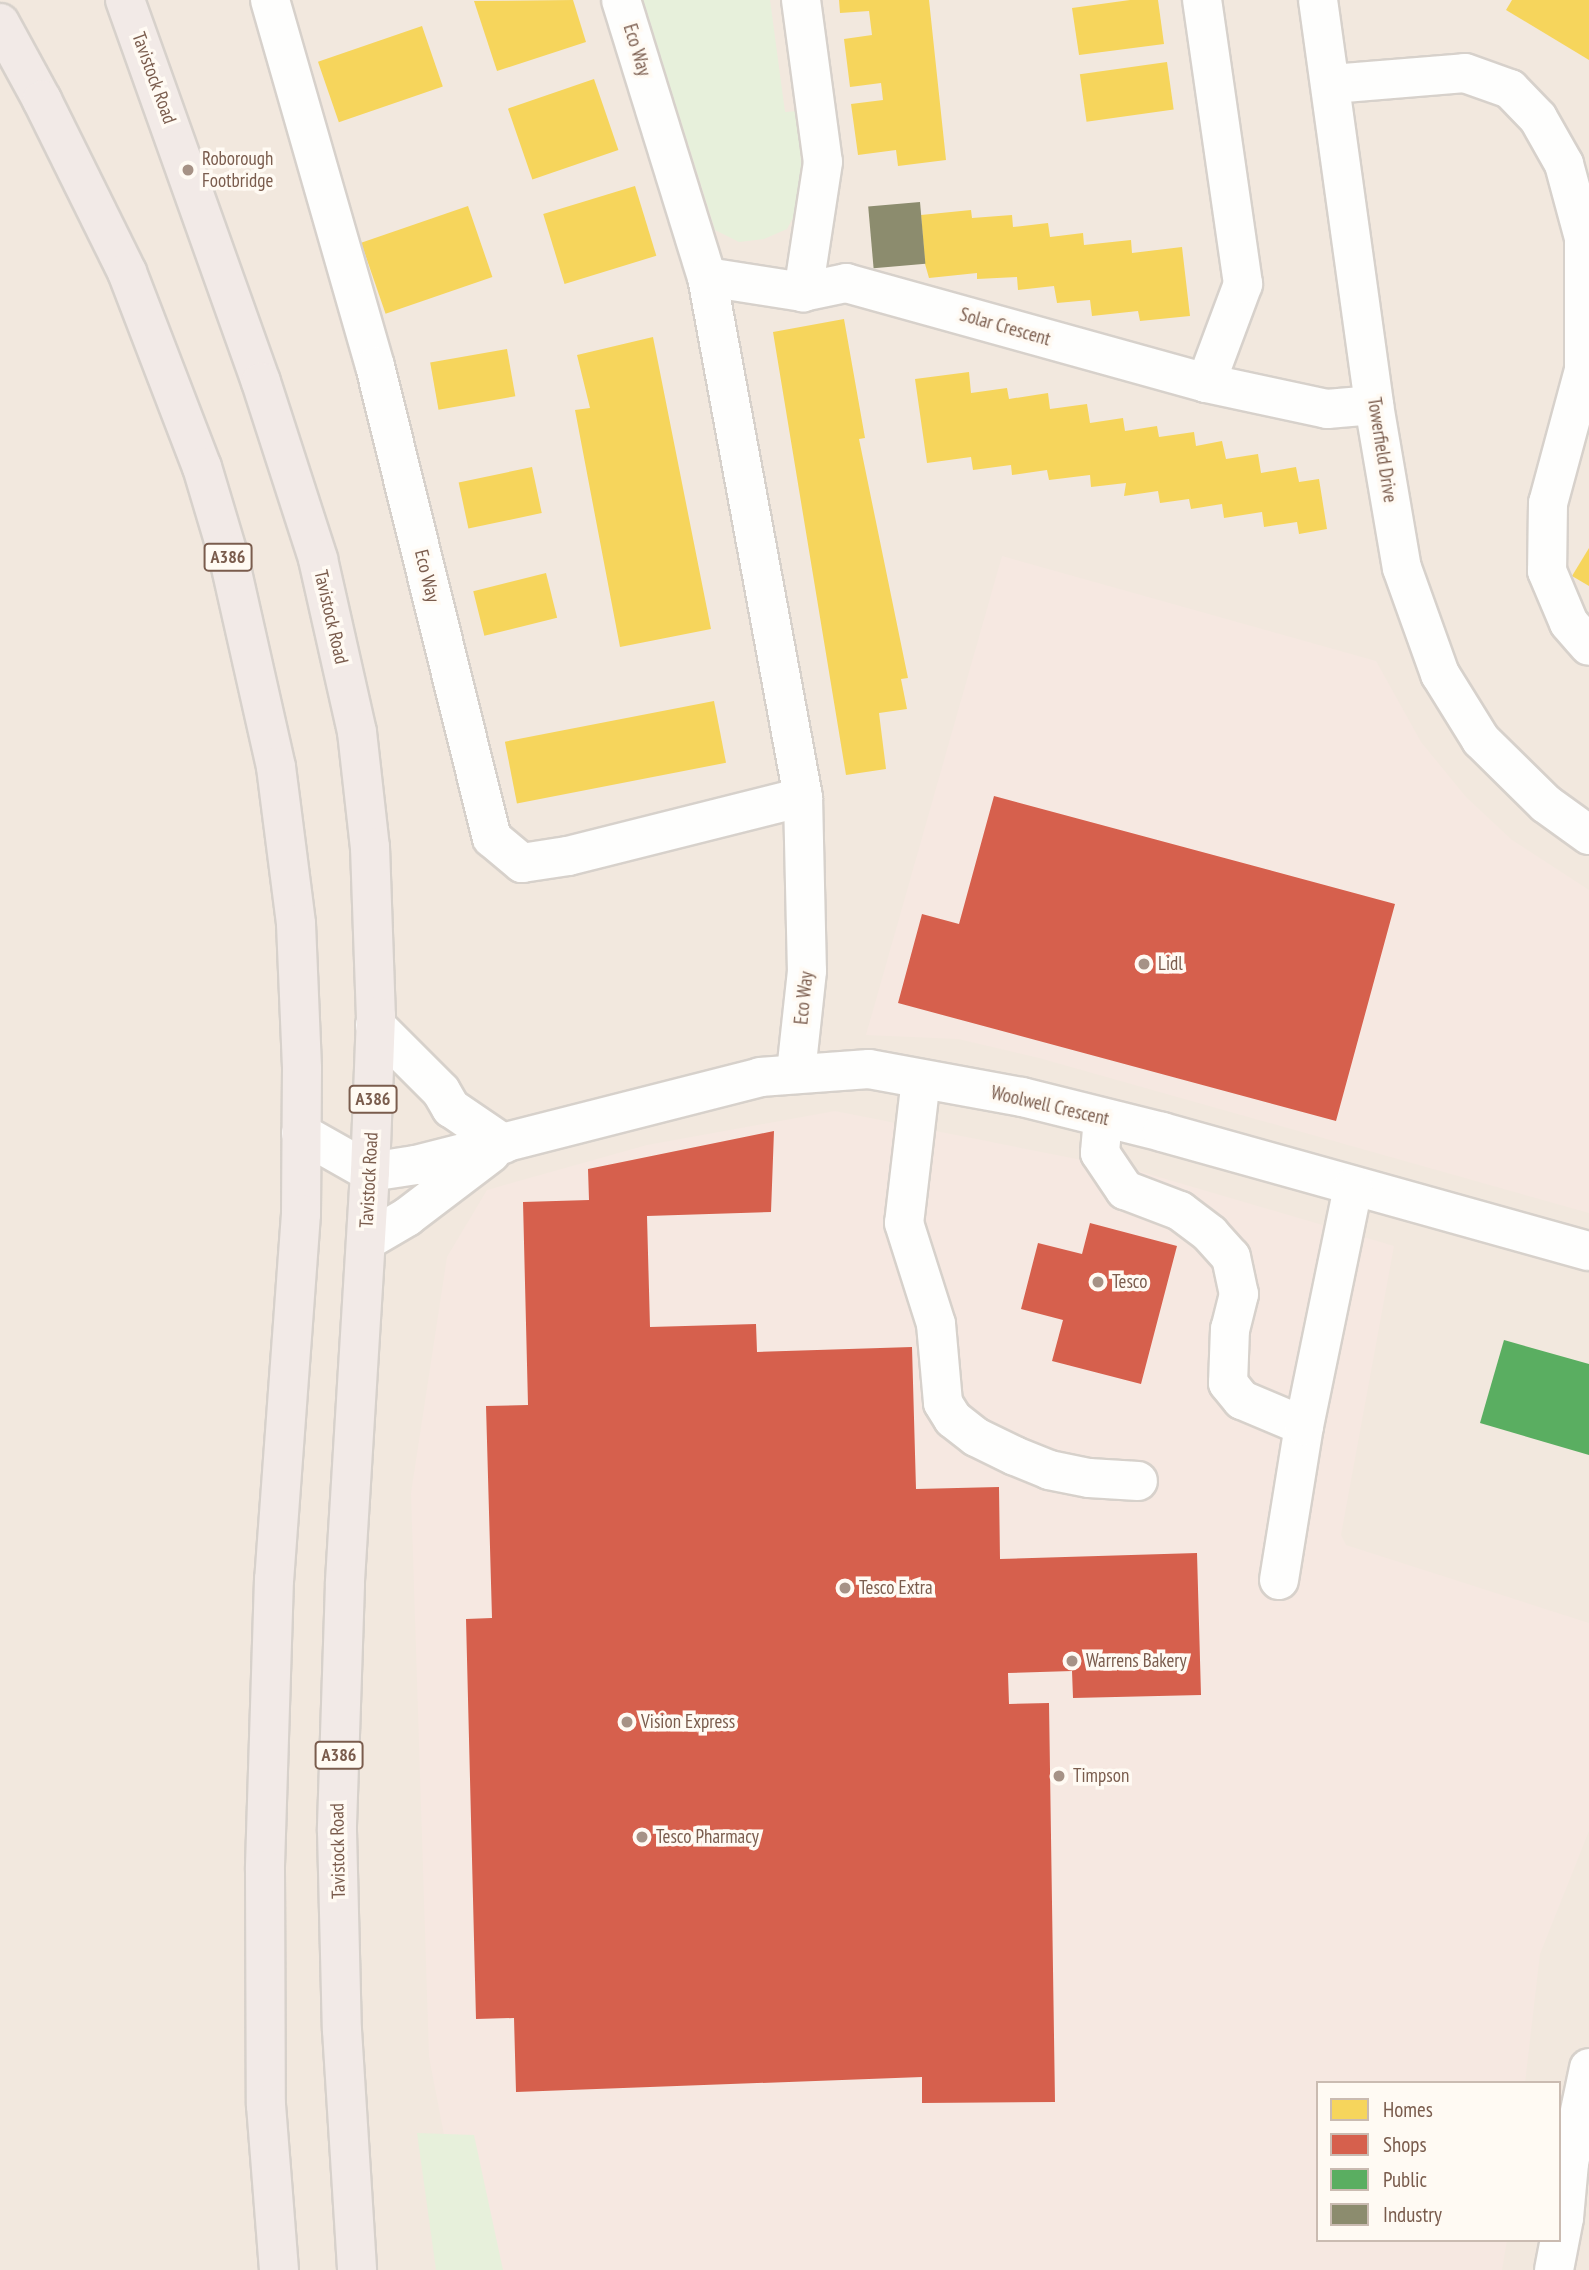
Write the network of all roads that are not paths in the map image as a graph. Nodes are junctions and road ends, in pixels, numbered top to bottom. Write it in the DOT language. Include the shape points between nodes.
graph roads {
  1 [pos="125,0"];
  2 [pos="271,0"];
  3 [pos="621,0"];
  4 [pos="802,0"];
  5 [pos="1202,0"];
  6 [pos="1318,0"];
  7 [pos="0,23"];
  8 [pos="1332,83"];
  9 [pos="707,277"];
  10 [pos="803,292"];
  11 [pos="1206,383"];
  12 [pos="1374,405"];
  13 [pos="1589,646"];
  14 [pos="803,797"];
  15 [pos="1589,835"];
  16 [pos="375,1025"];
  17 [pos="796,1072"];
  18 [pos="921,1079"];
  19 [pos="1103,1118"];
  20 [pos="301,1133"];
  21 [pos="504,1143"];
  22 [pos="370,1172"];
  23 [pos="1353,1187"];
  24 [pos="366,1241"];
  25 [pos="1589,1251"];
  26 [pos="1304,1426"];
  27 [pos="1138,1481"];
  28 [pos="1279,1580"];
  29 [pos="1589,2068"];
  30 [pos="1561,2234"];
  31 [pos="1559,2242"];
  32 [pos="279,2270"];
  33 [pos="357,2270"];
  34 [pos="1554,2270"];
  1 -- 16 [label="highway, Tavistock Road / A386" via="229,289 318,559 357,732 370,847"];
  2 -- 14 [label="street, Eco Way" via="375,366 492,838 522,863 568,856"];
  3 -- 9 [label="street, Eco Way"];
  4 -- 10 [label="street" via="823,162"];
  5 -- 11 [label="street" via="1243,284"];
  6 -- 8 [label="street, Towerfield Drive"];
  7 -- 20 [label="highway, A386" via="127,272 202,467 228,554 268,729 296,924"];
  8 -- 12 [label="street, Towerfield Drive"];
  8 -- 13 [label="street" via="1465,73 1510,89 1538,118 1564,164 1584,238 1584,370 1548,503 1547,571 1569,623"];
  9 -- 10 [label="street, Solar Crescent"];
  9 -- 14 [label="street, Eco Way"];
  10 -- 11 [label="street, Solar Crescent" via="846,282"];
  11 -- 12 [label="street, Solar Crescent" via="1327,409"];
  12 -- 15 [label="street, Towerfield Drive" via="1402,568 1440,674 1481,740 1546,804"];
  14 -- 17 [label="street, Eco Way" via="807,971"];
  16 -- 21 [label="street" via="441,1091 451,1108"];
  16 -- 22 [label="highway, Tavistock Road / A386"];
  17 -- 18 [label="street, Woolwell Crescent" via="869,1069"];
  17 -- 21 [label="street, Woolwell Crescent" via="760,1077"];
  18 -- 19 [label="street, Woolwell Crescent" via="1022,1097"];
  18 -- 27 [label="street" via="904,1223 936,1324 943,1403 953,1419 976,1437 1049,1470"];
  19 -- 23 [label="street, Woolwell Crescent"];
  19 -- 26 [label="street" via="1100,1153 1125,1190 1180,1211 1231,1257 1239,1294 1230,1329 1228,1383 1242,1401"];
  20 -- 22 [label="street"];
  20 -- 32 [label="highway, A386" via="301,1214 274,1579 265,1870 266,2105"];
  21 -- 22 [label="street"];
  21 -- 24 [label="street, Woolwell Crescent" via="407,1217"];
  22 -- 24 [label="highway, Tavistock Road / A386"];
  23 -- 25 [label="street, Woolwell Crescent"];
  23 -- 26 [label="street"];
  24 -- 33 [label="highway, Tavistock Road / A386" via="345,1584 337,1831 342,2031"];
  26 -- 28 [label="street"];
  29 -- 30 [label="street" via="1569,2163"];
  31 -- 34 [label="street"];
}
